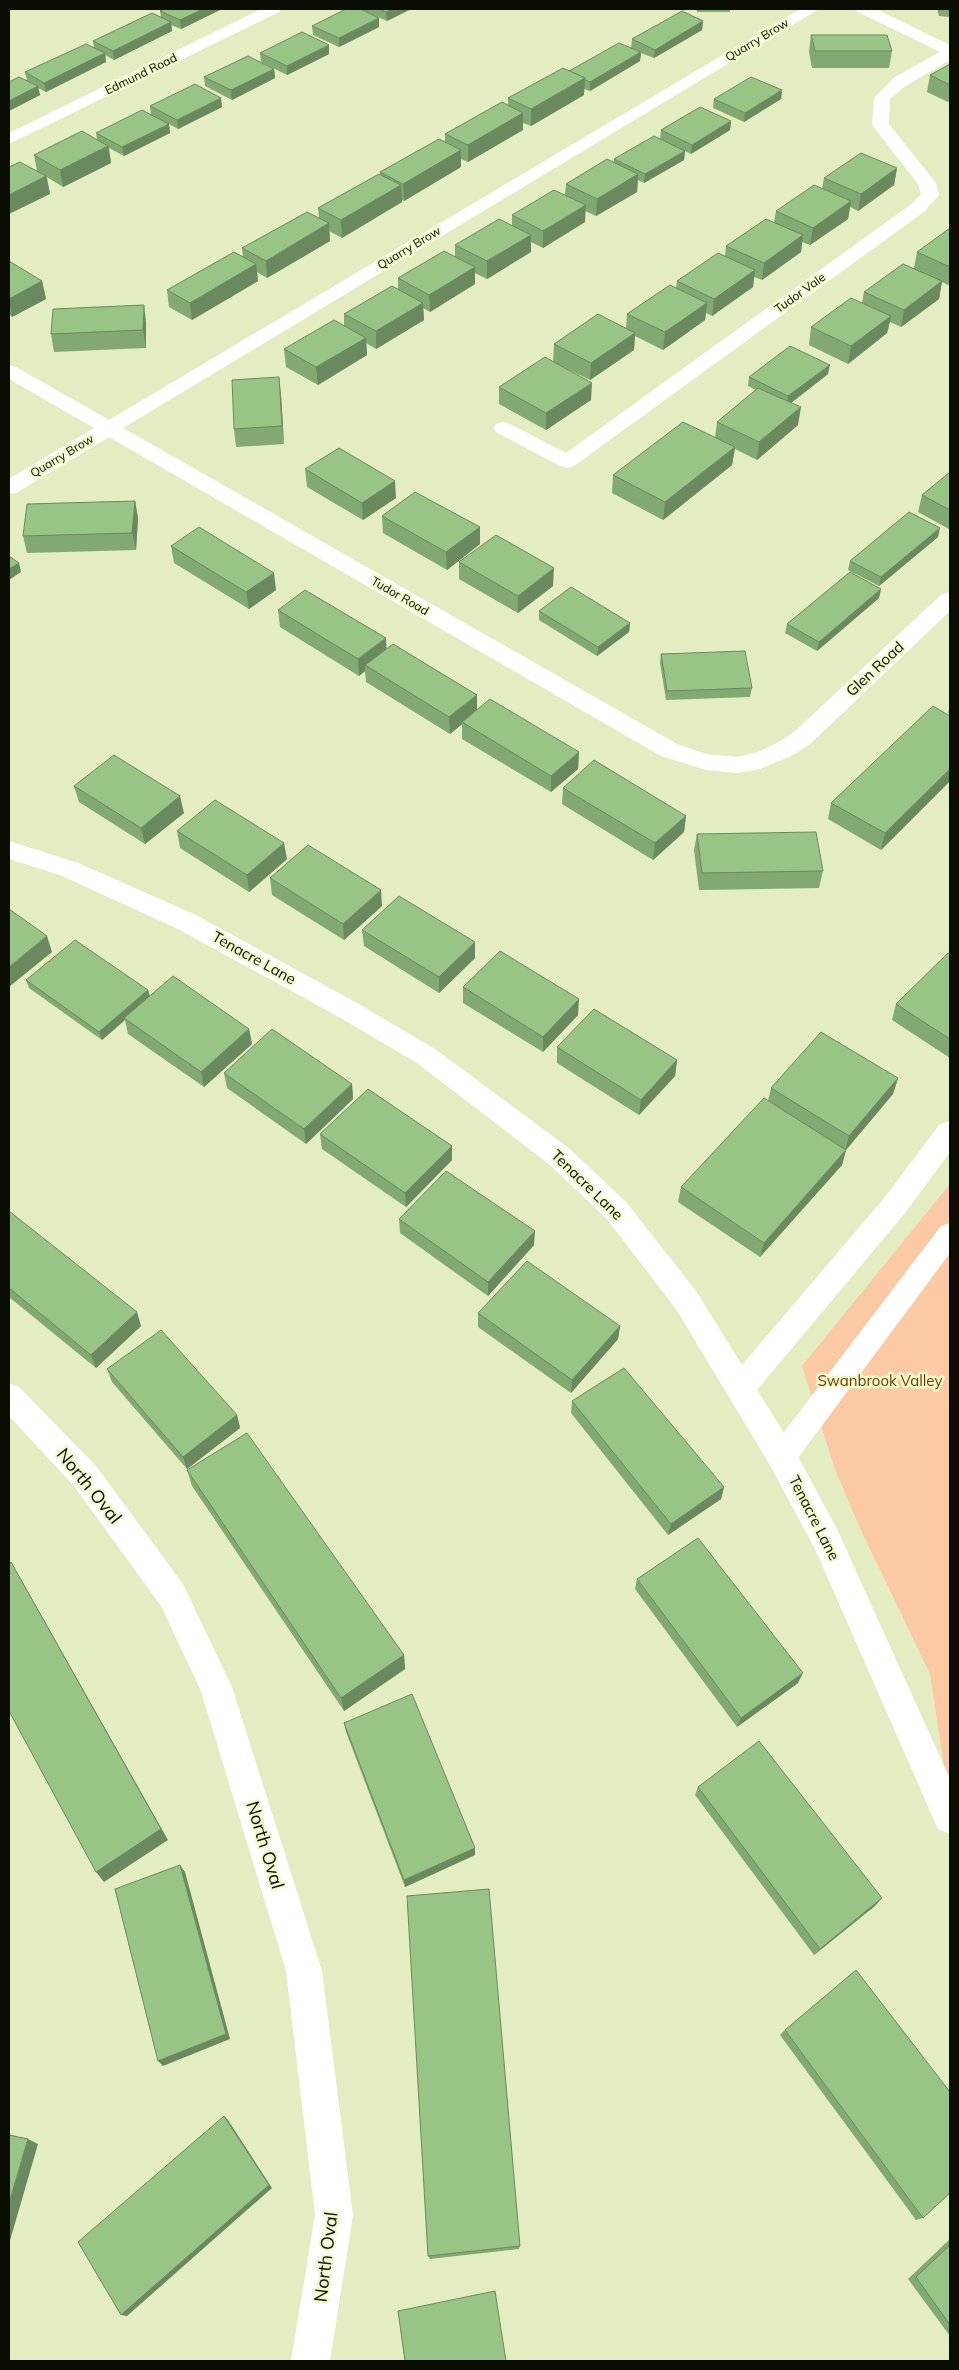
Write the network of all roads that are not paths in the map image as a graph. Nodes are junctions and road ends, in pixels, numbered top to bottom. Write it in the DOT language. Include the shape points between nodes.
graph roads {
  1 [pos="273,9"];
  2 [pos="810,9"];
  3 [pos="864,9"];
  4 [pos="950,52"];
  5 [pos="9,139"];
  6 [pos="9,371"];
  7 [pos="503,428"];
  8 [pos="106,429"];
  9 [pos="9,488"];
  10 [pos="950,599"];
  11 [pos="801,739"];
  12 [pos="9,850"];
  13 [pos="950,1132"];
  14 [pos="950,1234"];
  15 [pos="740,1389"];
  16 [pos="9,1396"];
  17 [pos="782,1457"];
  18 [pos="950,1817"];
  19 [pos="311,2361"];
  1 -- 5 [label="street, Edmund Road"];
  2 -- 8 [label="street, Quarry Brow"];
  3 -- 4 [label="street"];
  4 -- 7 [label="street, Tudor Vale" via="901,81 882,98 880,126 927,183 930,195 919,207 567,462"];
  6 -- 8 [label="street, Tudor Road"];
  8 -- 9 [label="street, Quarry Brow"];
  8 -- 11 [label="street, Tudor Road" via="669,750 705,764 743,766 776,755"];
  10 -- 11 [label="street, Glen Road"];
  12 -- 15 [label="street, Tenacre Lane" via="69,869 187,922 348,1010 433,1061 560,1157 616,1210 686,1300"];
  13 -- 15 [label="street" via="895,1205"];
  14 -- 17 [label="lane"];
  15 -- 17 [label="street, Tenacre Lane"];
  16 -- 19 [label="street, North Oval" via="85,1476 172,1595 219,1696 304,1971 334,2215"];
  17 -- 18 [label="street, Tenacre Lane" via="826,1539"];
}
